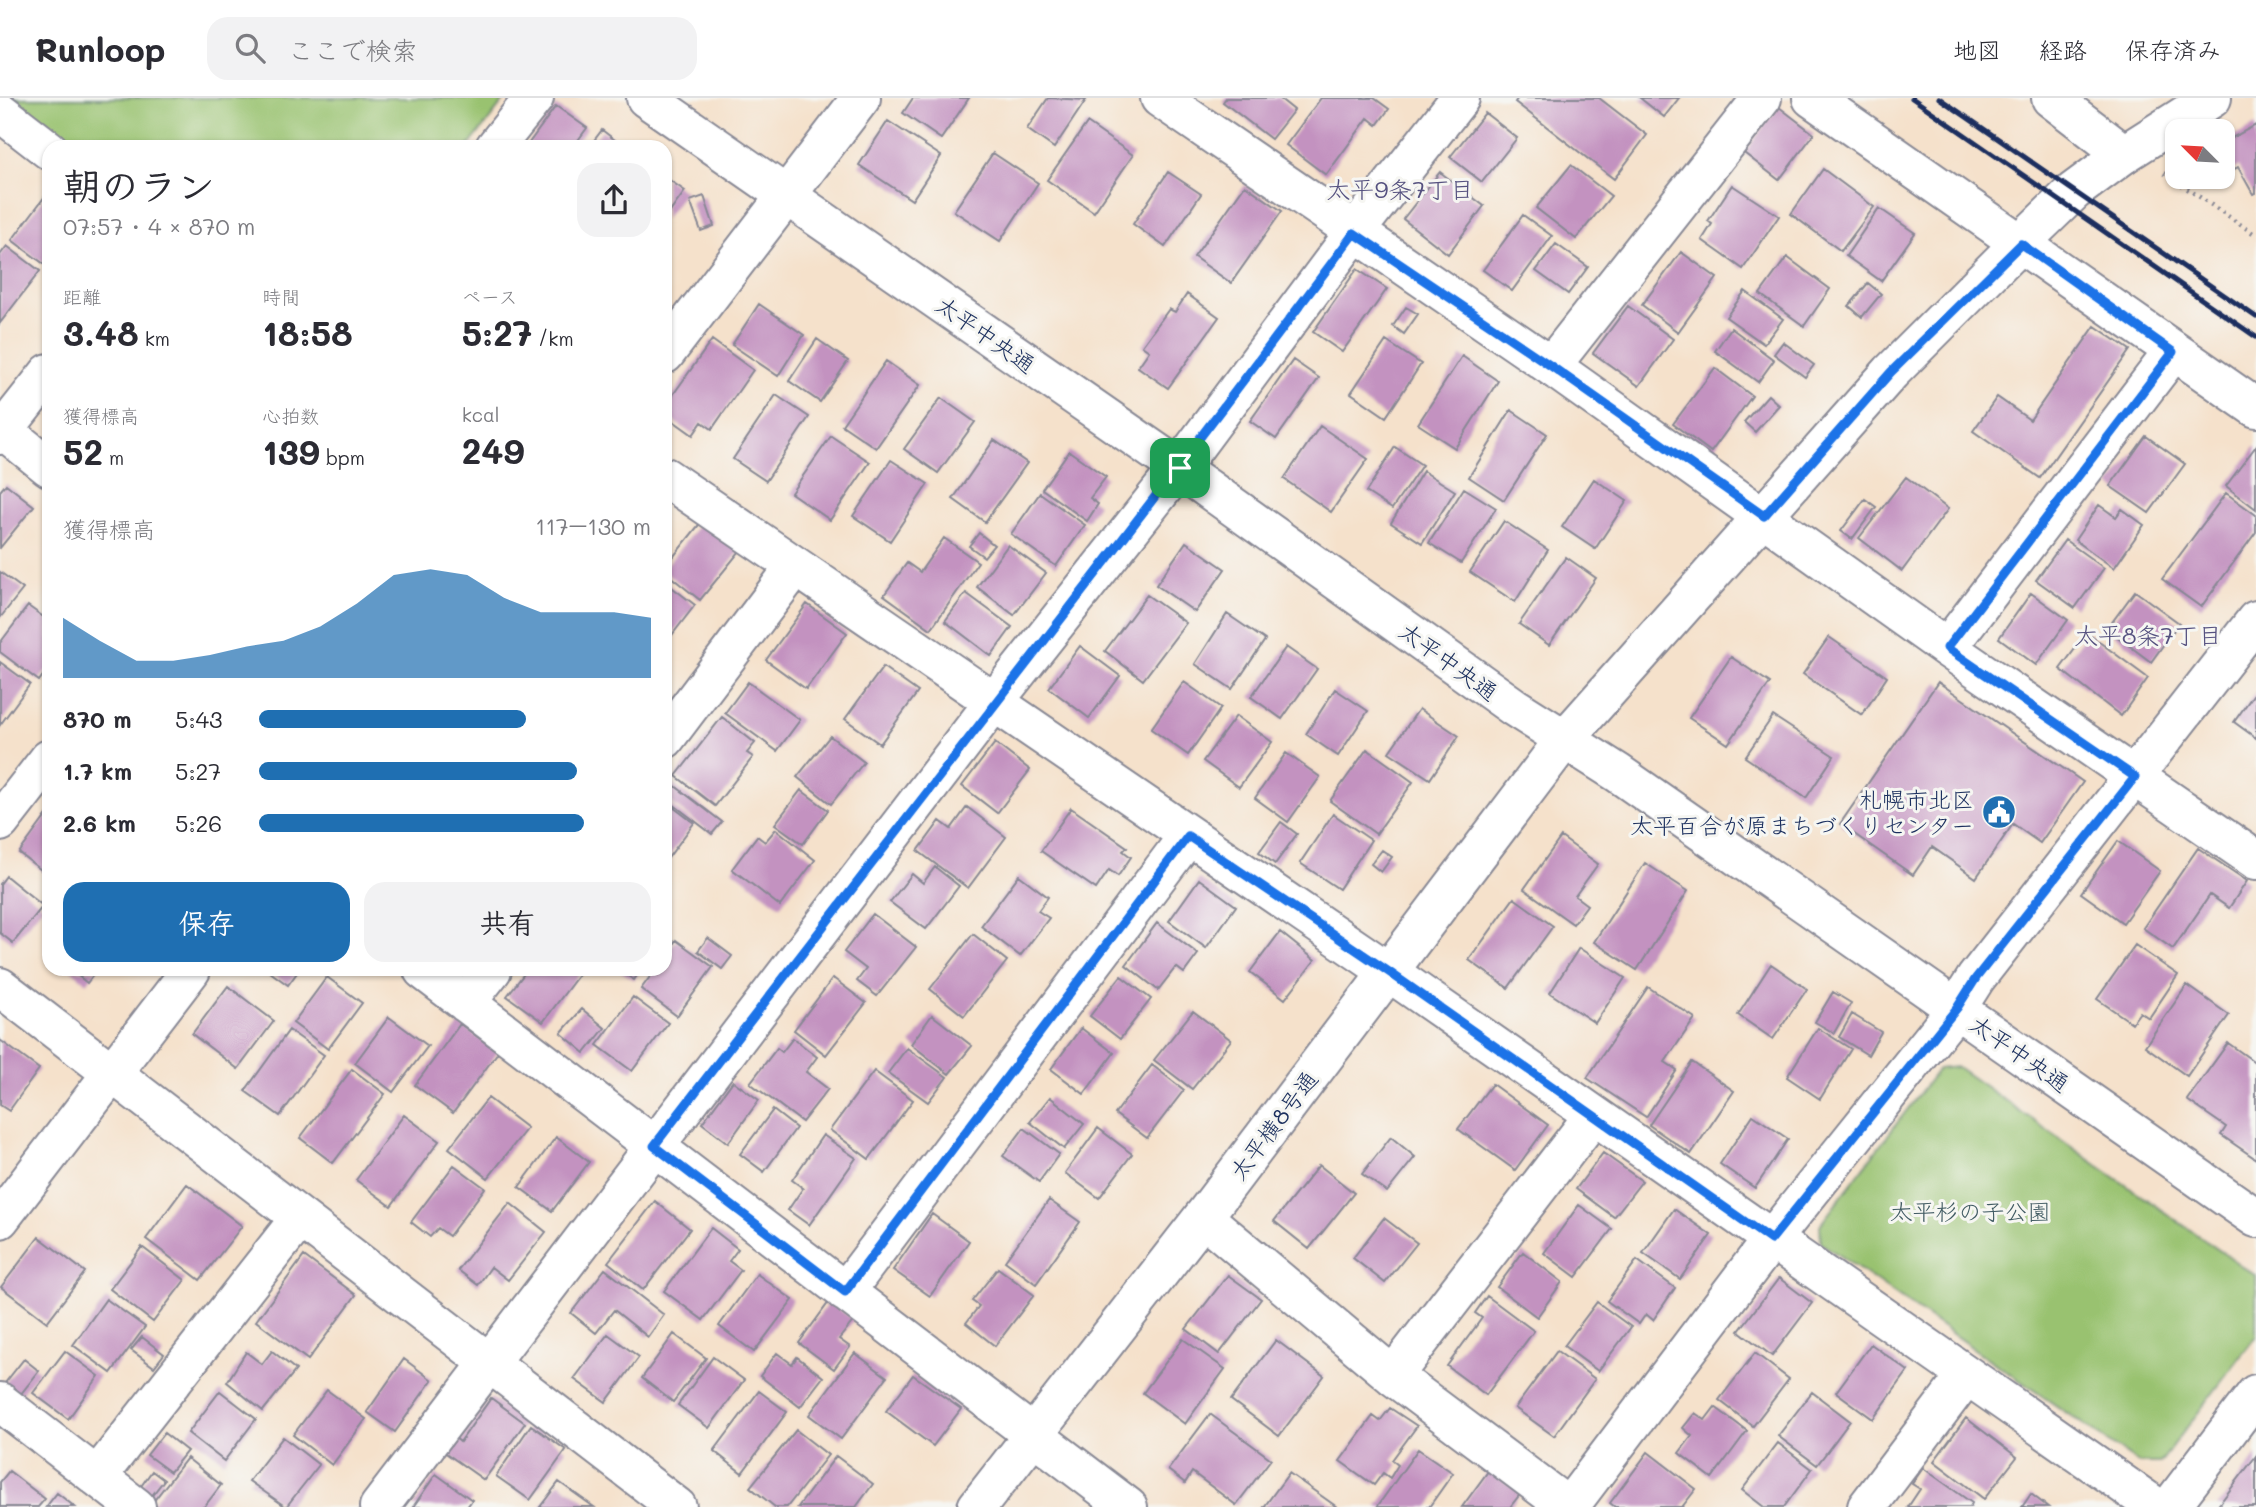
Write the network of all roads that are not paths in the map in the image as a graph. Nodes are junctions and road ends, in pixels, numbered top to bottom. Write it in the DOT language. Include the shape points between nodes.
graph roads {
  1 [pos="534,98"];
  2 [pos="646,98"];
  3 [pos="861,98"];
  4 [pos="1160,98"];
  5 [pos="1460,98"];
  6 [pos="1762,98"];
  7 [pos="1812,98"];
  8 [pos="2051,98"];
  9 [pos="2212,98"];
  10 [pos="0,112"];
  11 [pos="501,140"];
  12 [pos="42,145"];
  13 [pos="2139,160"];
  14 [pos="786,196"];
  15 [pos="1354,233"];
  16 [pos="2021,244"];
  17 [pos="672,345"];
  18 [pos="2173,352"];
  19 [pos="1551,366"];
  20 [pos="42,382"];
  21 [pos="2256,408"];
  22 [pos="2,433"];
  23 [pos="42,462"];
  24 [pos="1180,468"];
  25 [pos="672,482"];
  26 [pos="1764,516"];
  27 [pos="795,567"];
  28 [pos="2256,620"];
  29 [pos="1947,648"];
  30 [pos="994,702"];
  31 [pos="672,730"];
  32 [pos="1564,740"];
  33 [pos="42,768"];
  34 [pos="2135,777"];
  35 [pos="0,822"];
  36 [pos="1188,836"];
  37 [pos="2256,860"];
  38 [pos="1389,972"];
  39 [pos="186,976"];
  40 [pos="431,976"];
  41 [pos="487,976"];
  42 [pos="0,988"];
  43 [pos="466,1003"];
  44 [pos="1957,1008"];
  45 [pos="112,1073"];
  46 [pos="1594,1115"];
  47 [pos="654,1146"];
  48 [pos="1203,1217"];
  49 [pos="300,1218"];
  50 [pos="2256,1218"];
  51 [pos="0,1219"];
  52 [pos="1771,1240"];
  53 [pos="845,1292"];
  54 [pos="488,1362"];
  55 [pos="1393,1376"];
  56 [pos="1966,1376"];
  57 [pos="2256,1394"];
  58 [pos="0,1402"];
  59 [pos="1032,1435"];
  60 [pos="97,1477"];
  61 [pos="136,1507"];
  62 [pos="379,1507"];
  63 [pos="677,1507"];
  64 [pos="977,1507"];
  65 [pos="1128,1507"];
  66 [pos="1568,1507"];
  67 [pos="1867,1507"];
  68 [pos="2156,1507"];
  69 [pos="2170,1507"];
  1 -- 11 [label="street"];
  2 -- 14 [label="street, 太平中央通"];
  3 -- 14 [label="street"];
  4 -- 15 [label="street"];
  5 -- 15 [label="street"];
  6 -- 19 [label="street"];
  7 -- 16 [label="street"];
  8 -- 13 [label="street"];
  9 -- 13 [label="street, 太平横8号通"];
  10 -- 12 [label="street"];
  13 -- 16 [label="street, 太平横8号通" via="2074,191"];
  14 -- 17 [label="street"];
  14 -- 24 [label="street, 太平中央通"];
  15 -- 19 [label="street"];
  15 -- 24 [label="street"];
  16 -- 18 [label="street"];
  16 -- 26 [label="street, 太平横8号通" via="1891,372"];
  18 -- 21 [label="street"];
  18 -- 29 [label="street"];
  19 -- 26 [label="street"];
  20 -- 22 [label="street"];
  22 -- 23 [label="street"];
  24 -- 30 [label="street"];
  24 -- 32 [label="street, 太平中央通"];
  25 -- 27 [label="street"];
  26 -- 29 [label="street"];
  26 -- 32 [label="street, 太平横8号通"];
  27 -- 30 [label="street"];
  27 -- 31 [label="street"];
  28 -- 34 [label="street"];
  29 -- 34 [label="street"];
  30 -- 36 [label="street"];
  30 -- 47 [label="street"];
  32 -- 38 [label="street, 太平横8号通"];
  32 -- 44 [label="street, 太平中央通" via="1618,772"];
  33 -- 35 [label="street"];
  34 -- 37 [label="street"];
  34 -- 44 [label="street"];
  36 -- 38 [label="street"];
  36 -- 53 [label="street"];
  38 -- 46 [label="street"];
  38 -- 48 [label="street, 太平横8号通"];
  39 -- 45 [label="street"];
  40 -- 43 [label="street"];
  41 -- 43 [label="street"];
  42 -- 45 [label="street"];
  43 -- 47 [label="street"];
  44 -- 50 [label="street, 太平中央通"];
  44 -- 52 [label="street"];
  45 -- 49 [label="street"];
  45 -- 51 [label="street"];
  46 -- 52 [label="street"];
  46 -- 55 [label="street"];
  47 -- 53 [label="street"];
  47 -- 54 [label="street"];
  48 -- 55 [label="street"];
  48 -- 59 [label="street, 太平横8号通"];
  49 -- 54 [label="street"];
  49 -- 60 [label="street"];
  52 -- 56 [label="street"];
  52 -- 66 [label="street"];
  53 -- 59 [label="street"];
  54 -- 62 [label="street"];
  54 -- 63 [label="street"];
  55 -- 66 [label="street"];
  56 -- 67 [label="street"];
  56 -- 68 [label="street"];
  57 -- 69 [label="street"];
  58 -- 60 [label="street"];
  59 -- 64 [label="street, 太平横8号通"];
  59 -- 65 [label="street"];
  60 -- 61 [label="street"];
}
